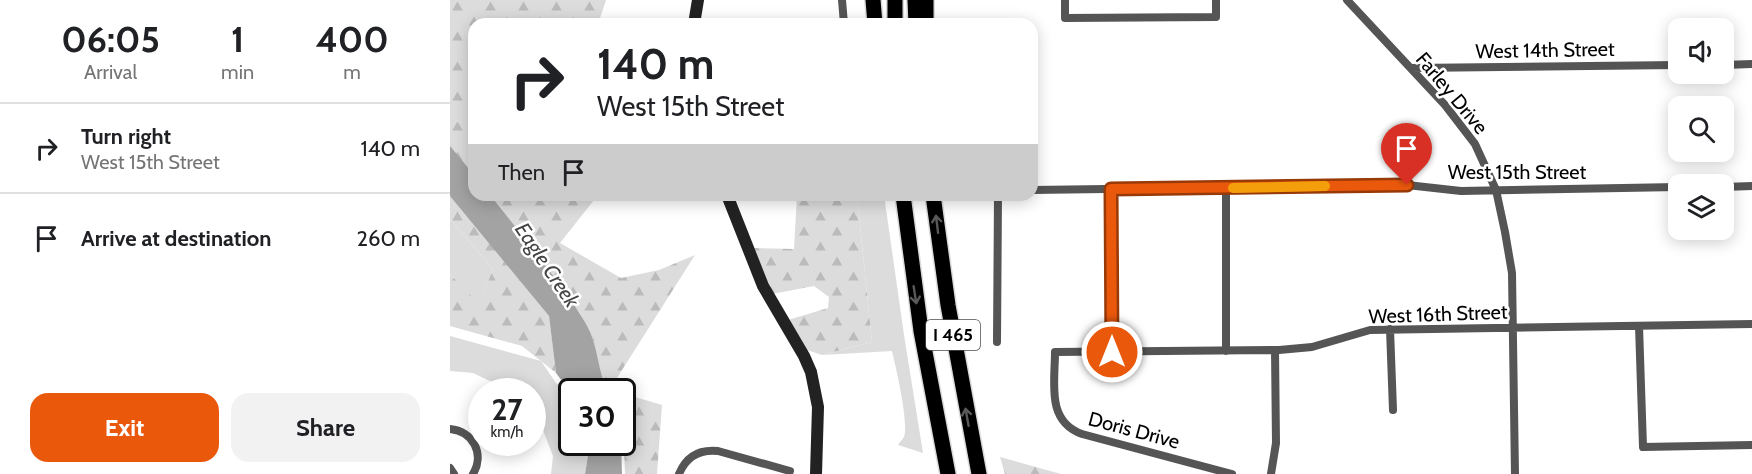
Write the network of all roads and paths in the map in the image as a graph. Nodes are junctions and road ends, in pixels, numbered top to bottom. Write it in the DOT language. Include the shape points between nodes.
graph roads {
  1 [pos="698,0"];
  2 [pos="842,0"];
  3 [pos="873,0"];
  4 [pos="895,0"];
  5 [pos="915,0"];
  6 [pos="926,0"];
  7 [pos="1065,0"];
  8 [pos="1216,0"];
  9 [pos="1347,0"];
  10 [pos="695,18"];
  11 [pos="844,18"];
  12 [pos="874,18"];
  13 [pos="895,18"];
  14 [pos="916,18"];
  15 [pos="926,18"];
  16 [pos="1734,64"];
  17 [pos="1752,64"];
  18 [pos="1668,65"];
  19 [pos="1411,68"];
  20 [pos="1752,186"];
  21 [pos="1734,187"];
  22 [pos="1226,188"];
  23 [pos="1668,188"];
  24 [pos="1111,189"];
  25 [pos="1038,190"];
  26 [pos="1496,190"];
  27 [pos="729,201"];
  28 [pos="904,201"];
  29 [pos="934,201"];
  30 [pos="998,201"];
  31 [pos="1752,324"];
  32 [pos="1639,326"];
  33 [pos="1513,327"];
  34 [pos="1390,329"];
  35 [pos="998,342"];
  36 [pos="1275,350"];
  37 [pos="1226,351"];
  38 [pos="1055,352"];
  39 [pos="1112,352"];
  40 [pos="1393,410"];
  41 [pos="450,429"];
  42 [pos="1752,445"];
  43 [pos="450,468"];
  44 [pos="790,471"];
  45 [pos="454,474"];
  46 [pos="473,474"];
  47 [pos="679,474"];
  48 [pos="816,474"];
  49 [pos="948,474"];
  50 [pos="979,474"];
  51 [pos="1232,474"];
  52 [pos="1271,474"];
  53 [pos="1515,474"];
  1 -- 10 [label="street"];
  2 -- 11 [label="street"];
  3 -- 12 [label="highway"];
  4 -- 13 [label="highway"];
  5 -- 14 [label="highway"];
  6 -- 15 [label="highway"];
  7 -- 8 [label="street" via="1065,18 1216,17"];
  9 -- 19 [label="street, Farley Drive"];
  16 -- 17 [label="street"];
  18 -- 19 [label="street, West 14th Street"];
  19 -- 26 [label="street, Farley Drive" via="1471,139"];
  20 -- 21 [label="street"];
  22 -- 24 [label="street, West 15th Street"];
  22 -- 26 [label="street, West 15th Street" via="1407,185"];
  22 -- 37 [label="street"];
  23 -- 26 [label="street, West 15th Street"];
  24 -- 25 [label="street, West 15th Street"];
  24 -- 39 [label="street"];
  26 -- 33 [label="street, Farley Drive" via="1510,263"];
  27 -- 48 [label="street" via="763,286 811,372 818,407"];
  28 -- 49 [label="highway, I 465, one-way" via="921,331"];
  50 -- 29 [label="highway, I 465, one-way"];
  30 -- 35 [label="street"];
  31 -- 32 [label="street, West 16th Street"];
  32 -- 33 [label="street, West 16th Street"];
  32 -- 42 [label="street" via="1643,447"];
  33 -- 34 [label="street, West 16th Street"];
  33 -- 53 [label="street, Farley Drive"];
  34 -- 36 [label="street, West 16th Street" via="1370,330 1312,347"];
  34 -- 40 [label="street"];
  36 -- 37 [label="street, West 16th Street"];
  36 -- 52 [label="street" via="1276,443"];
  37 -- 39 [label="street, West 16th Street"];
  38 -- 39 [label="street, West 16th Street"];
  38 -- 51 [label="street, Doris Drive" via="1056,407 1069,428"];
  41 -- 46 [label="street" via="467,435 476,446 478,460"];
  43 -- 45 [label="street"];
  44 -- 47 [label="street" via="706,450 690,458"];
}
